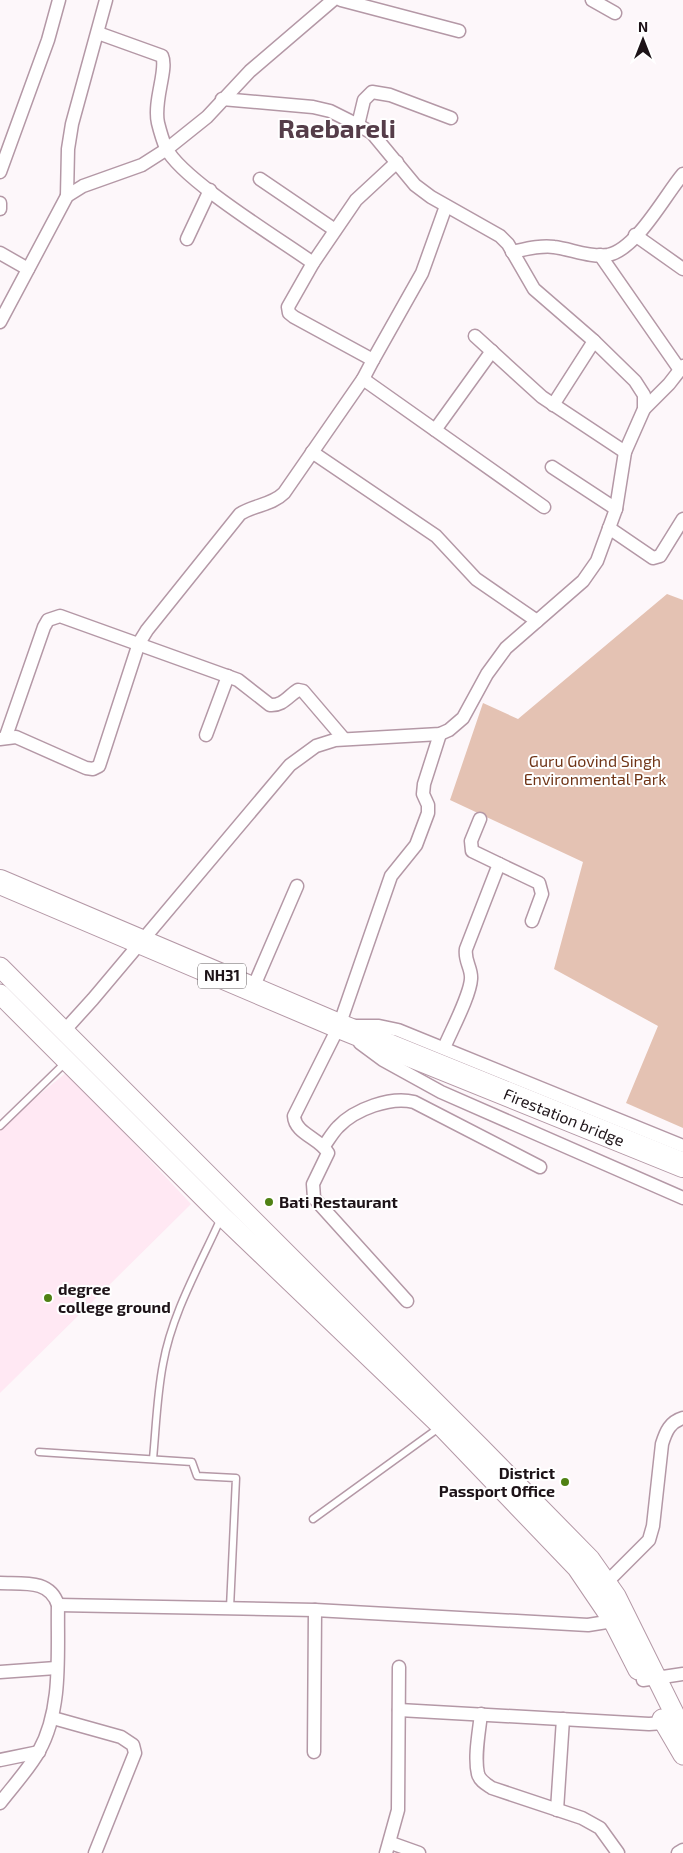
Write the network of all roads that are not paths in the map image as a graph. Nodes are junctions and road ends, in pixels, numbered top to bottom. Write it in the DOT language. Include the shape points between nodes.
graph roads {
  1 [pos="59,0"];
  2 [pos="106,0"];
  3 [pos="333,0"];
  4 [pos="341,0"];
  5 [pos="592,0"];
  6 [pos="615,13"];
  7 [pos="459,32"];
  8 [pos="98,33"];
  9 [pos="222,99"];
  10 [pos="451,118"];
  11 [pos="358,124"];
  12 [pos="167,149"];
  13 [pos="397,162"];
  14 [pos="0,172"];
  15 [pos="683,174"];
  16 [pos="260,179"];
  17 [pos="210,190"];
  18 [pos="67,196"];
  19 [pos="0,203"];
  20 [pos="446,206"];
  21 [pos="0,209"];
  22 [pos="335,230"];
  23 [pos="635,235"];
  24 [pos="188,240"];
  25 [pos="512,252"];
  26 [pos="0,253"];
  27 [pos="600,255"];
  28 [pos="313,263"];
  29 [pos="28,269"];
  30 [pos="683,269"];
  31 [pos="5,300"];
  32 [pos="0,322"];
  33 [pos="475,336"];
  34 [pos="594,340"];
  35 [pos="492,351"];
  36 [pos="373,360"];
  37 [pos="681,368"];
  38 [pos="363,379"];
  39 [pos="553,405"];
  40 [pos="644,410"];
  41 [pos="435,430"];
  42 [pos="312,452"];
  43 [pos="626,452"];
  44 [pos="552,467"];
  45 [pos="544,507"];
  46 [pos="616,509"];
  47 [pos="683,519"];
  48 [pos="610,528"];
  49 [pos="537,621"];
  50 [pos="139,643"];
  51 [pos="228,676"];
  52 [pos="440,734"];
  53 [pos="206,735"];
  54 [pos="3,737"];
  55 [pos="344,739"];
  56 [pos="480,819"];
  57 [pos="499,864"];
  58 [pos="0,882"];
  59 [pos="298,886"];
  60 [pos="532,921"];
  61 [pos="140,942"];
  62 [pos="0,967"];
  63 [pos="253,988"];
  64 [pos="0,994"];
  65 [pos="338,1026"];
  66 [pos="64,1031"];
  67 [pos="74,1055"];
  68 [pos="444,1058"];
  69 [pos="0,1126"];
  70 [pos="324,1146"];
  71 [pos="683,1146"];
  72 [pos="683,1165"];
  73 [pos="540,1167"];
  74 [pos="683,1198"];
  75 [pos="230,1199"];
  76 [pos="222,1216"];
  77 [pos="407,1301"];
  78 [pos="683,1418"];
  79 [pos="446,1422"];
  80 [pos="39,1452"];
  81 [pos="152,1459"];
  82 [pos="313,1519"];
  83 [pos="607,1582"];
  84 [pos="0,1583"];
  85 [pos="58,1605"];
  86 [pos="230,1608"];
  87 [pos="315,1610"];
  88 [pos="613,1621"];
  89 [pos="399,1667"];
  90 [pos="56,1668"];
  91 [pos="0,1672"];
  92 [pos="683,1674"];
  93 [pos="650,1679"];
  94 [pos="399,1710"];
  95 [pos="480,1714"];
  96 [pos="53,1718"];
  97 [pos="564,1719"];
  98 [pos="664,1722"];
  99 [pos="683,1731"];
  100 [pos="39,1752"];
  101 [pos="314,1752"];
  102 [pos="683,1755"];
  103 [pos="0,1760"];
  104 [pos="0,1802"];
  105 [pos="557,1810"];
  106 [pos="388,1848"];
  107 [pos="683,1850"];
  108 [pos="95,1853"];
  109 [pos="419,1853"];
  110 [pos="618,1853"];
  111 [pos="678,1853"];
  1 -- 14 [label="street" via="48,40"];
  2 -- 8 [label="street"];
  3 -- 9 [label="street"];
  4 -- 7 [label="street"];
  5 -- 6 [label="street"];
  8 -- 12 [label="street" via="162,56 164,64 156,114"];
  8 -- 18 [label="street" via="72,124"];
  9 -- 11 [label="street" via="314,107"];
  9 -- 12 [label="street" via="207,117"];
  10 -- 11 [label="street" via="390,95 372,92 364,100"];
  11 -- 13 [label="street" via="372,133"];
  12 -- 17 [label="street" via="181,166"];
  12 -- 18 [label="street" via="142,165 83,186"];
  13 -- 20 [label="street" via="415,185"];
  13 -- 22 [label="street" via="356,200"];
  15 -- 23 [label="street" via="654,216"];
  16 -- 22 [label="street"];
  17 -- 24 [label="street"];
  17 -- 28 [label="street"];
  18 -- 29 [label="street"];
  19 -- 21 [label="street"];
  20 -- 25 [label="street" via="500,236"];
  20 -- 36 [label="street" via="422,273"];
  22 -- 28 [label="street"];
  23 -- 27 [label="street" via="616,252"];
  23 -- 30 [label="street"];
  25 -- 27 [label="street" via="552,246"];
  25 -- 34 [label="street" via="534,289"];
  26 -- 29 [label="street"];
  27 -- 37 [label="street"];
  28 -- 36 [label="street" via="289,301 289,313"];
  29 -- 31 [label="street"];
  31 -- 32 [label="street"];
  33 -- 35 [label="street"];
  34 -- 39 [label="street"];
  34 -- 40 [label="street" via="641,388"];
  35 -- 39 [label="street"];
  35 -- 41 [label="street"];
  36 -- 38 [label="street"];
  37 -- 40 [label="street"];
  38 -- 41 [label="street"];
  38 -- 42 [label="street"];
  39 -- 43 [label="street"];
  40 -- 43 [label="street"];
  41 -- 45 [label="street"];
  42 -- 49 [label="street" via="436,536 476,579"];
  42 -- 50 [label="street" via="278,499 240,514"];
  43 -- 46 [label="street"];
  44 -- 46 [label="street"];
  46 -- 48 [label="street"];
  47 -- 48 [label="street" via="660,556 653,558"];
  48 -- 49 [label="street" via="590,572"];
  49 -- 52 [label="street" via="495,662 463,718"];
  50 -- 51 [label="street"];
  50 -- 54 [label="street" via="60,616 48,620"];
  50 -- 54 [label="street" via="99,766 86,768 16,737"];
  51 -- 53 [label="street"];
  51 -- 55 [label="street" via="244,684 270,705 282,703 298,690 303,691"];
  52 -- 55 [label="street"];
  52 -- 65 [label="street" via="424,784 428,813 413,851 391,876"];
  55 -- 61 [label="street" via="316,746 290,765"];
  56 -- 57 [label="street" via="471,841 472,851"];
  57 -- 60 [label="street" via="539,883 542,894"];
  57 -- 68 [label="street" via="466,949 470,986"];
  58 -- 61 [label="highway, NH31"];
  59 -- 63 [label="street"];
  61 -- 63 [label="highway, NH31"];
  61 -- 66 [label="street"];
  62 -- 66 [label="street"];
  63 -- 65 [label="highway, NH31"];
  64 -- 67 [label="street"];
  65 -- 68 [label="highway, NH31"];
  65 -- 70 [label="street" via="294,1116 294,1122 300,1129"];
  65 -- 74 [label="street" via="383,1060 441,1092"];
  66 -- 67 [label="street"];
  67 -- 69 [label="lane"];
  67 -- 75 [label="street"];
  67 -- 76 [label="street"];
  68 -- 71 [label="street"];
  68 -- 72 [label="highway, Firestation bridge / NH31"];
  70 -- 73 [label="street" via="351,1116 401,1098"];
  70 -- 77 [label="street" via="328,1153 313,1184 314,1198"];
  75 -- 76 [label="lane"];
  75 -- 79 [label="street"];
  76 -- 79 [label="street"];
  76 -- 81 [label="lane" via="168,1343"];
  78 -- 83 [label="street" via="674,1421 662,1444 649,1540"];
  79 -- 82 [label="lane"];
  79 -- 83 [label="street" via="590,1559"];
  79 -- 88 [label="street" via="577,1568"];
  80 -- 81 [label="lane"];
  81 -- 86 [label="lane" via="192,1462 197,1476 236,1478"];
  83 -- 93 [label="street" via="616,1596"];
  84 -- 85 [label="street" via="48,1588"];
  85 -- 86 [label="street"];
  85 -- 90 [label="street"];
  86 -- 87 [label="street"];
  87 -- 88 [label="street" via="588,1625"];
  87 -- 101 [label="street"];
  88 -- 93 [label="street"];
  89 -- 94 [label="street"];
  90 -- 91 [label="street"];
  90 -- 96 [label="street"];
  92 -- 93 [label="street"];
  93 -- 98 [label="street"];
  93 -- 99 [label="street"];
  94 -- 95 [label="street"];
  94 -- 106 [label="street" via="398,1810"];
  95 -- 97 [label="street"];
  95 -- 105 [label="street" via="478,1776 492,1788"];
  96 -- 100 [label="street"];
  96 -- 108 [label="street" via="121,1737 134,1745 135,1753"];
  97 -- 98 [label="street"];
  97 -- 105 [label="street"];
  98 -- 102 [label="street"];
  100 -- 103 [label="street"];
  100 -- 104 [label="street"];
  105 -- 110 [label="street" via="600,1828"];
  106 -- 109 [label="street"];
  107 -- 111 [label="street"];
}
